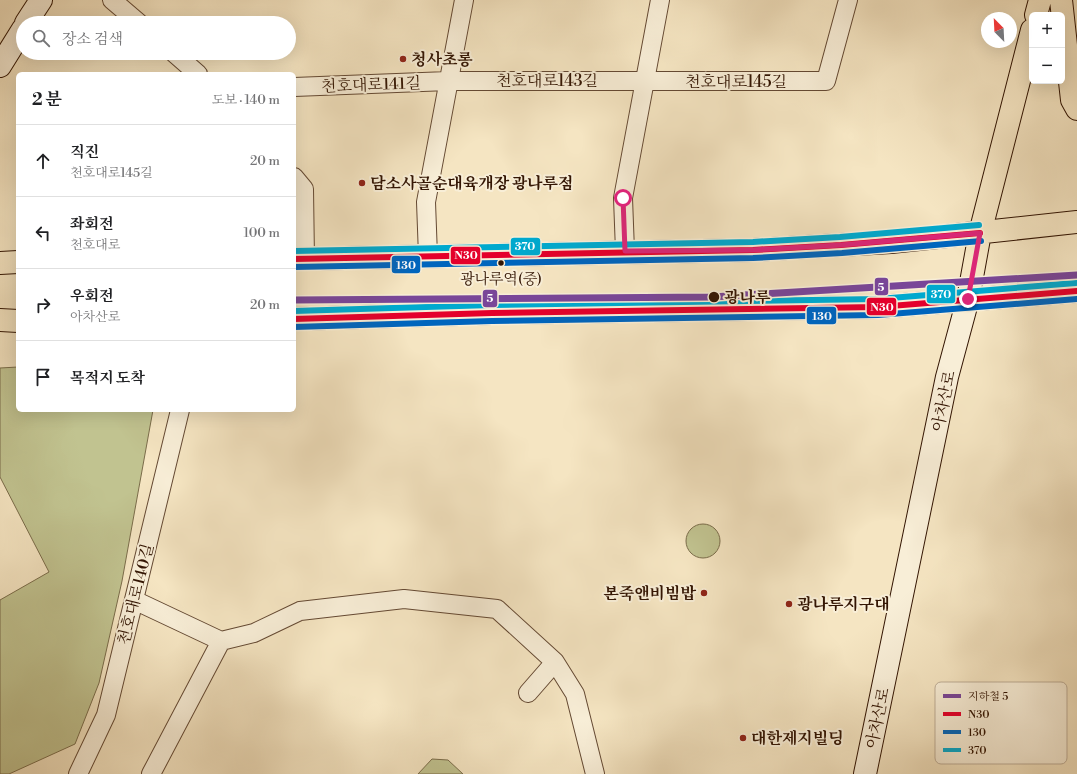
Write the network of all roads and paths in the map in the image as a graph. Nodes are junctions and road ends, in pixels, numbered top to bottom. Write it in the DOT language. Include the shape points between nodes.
graph roads {
  1 [pos="40,0"];
  2 [pos="112,0"];
  3 [pos="464,0"];
  4 [pos="660,0"];
  5 [pos="848,0"];
  6 [pos="1040,0"];
  7 [pos="1061,0"];
  8 [pos="1037,12"];
  9 [pos="30,16"];
  10 [pos="131,16"];
  11 [pos="16,40"];
  12 [pos="1029,42"];
  13 [pos="182,60"];
  14 [pos="0,66"];
  15 [pos="196,72"];
  16 [pos="646,80"];
  17 [pos="448,81"];
  18 [pos="296,86"];
  19 [pos="1077,109"];
  20 [pos="296,179"];
  21 [pos="1077,222"];
  22 [pos="980,233"];
  23 [pos="625,251"];
  24 [pos="428,256"];
  25 [pos="300,259"];
  26 [pos="16,262"];
  27 [pos="0,263"];
  28 [pos="1077,291"];
  29 [pos="968,299"];
  30 [pos="296,319"];
  31 [pos="0,320"];
  32 [pos="16,320"];
  33 [pos="180,412"];
  34 [pos="134,600"];
  35 [pos="222,640"];
  36 [pos="555,662"];
  37 [pos="528,693"];
  38 [pos="78,774"];
  39 [pos="151,774"];
  40 [pos="595,774"];
  41 [pos="865,774"];
  1 -- 9 [label="main road"];
  2 -- 10 [label="street"];
  3 -- 17 [label="street"];
  4 -- 16 [label="street"];
  5 -- 16 [label="street, 천호대로145길" via="826,81"];
  6 -- 8 [label="main road"];
  7 -- 19 [label="main road" via="1072,100"];
  11 -- 14 [label="main road"];
  12 -- 22 [label="main road, 아차산로"];
  13 -- 15 [label="street"];
  16 -- 17 [label="street, 천호대로143길"];
  16 -- 23 [label="street" via="623,198"];
  17 -- 18 [label="street, 천호대로141길"];
  17 -- 24 [label="street" via="426,202"];
  20 -- 25 [label="street" via="304,189"];
  21 -- 22 [label="main road"];
  22 -- 23 [label="main road" via="753,250"];
  22 -- 29 [label="main road, 아차산로"];
  23 -- 24 [label="main road"];
  24 -- 25 [label="main road"];
  26 -- 27 [label="main road"];
  28 -- 29 [label="main road"];
  29 -- 30 [label="main road" via="878,307"];
  29 -- 41 [label="main road, 아차산로" via="947,377"];
  31 -- 32 [label="main road"];
  33 -- 34 [label="street, 천호대로140길"];
  34 -- 35 [label="street"];
  34 -- 38 [label="street, 천호대로140길" via="106,715"];
  35 -- 36 [label="street" via="254,633 300,611 404,598 497,610"];
  35 -- 39 [label="street"];
  36 -- 37 [label="street"];
  36 -- 40 [label="street" via="575,694"];
}
